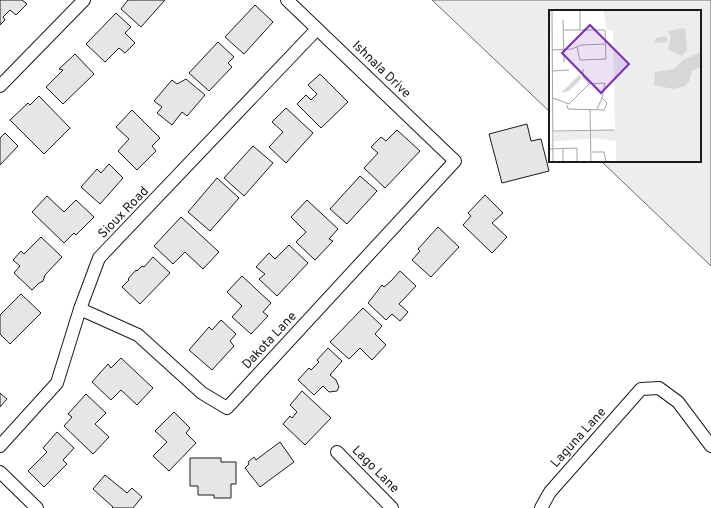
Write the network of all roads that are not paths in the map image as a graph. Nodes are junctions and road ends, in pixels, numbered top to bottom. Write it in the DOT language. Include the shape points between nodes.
graph roads {
  1 [pos="84,0"];
  2 [pos="287,0"];
  3 [pos="317,29"];
  4 [pos="0,86"];
  5 [pos="455,161"];
  6 [pos="80,309"];
  7 [pos="0,446"];
  8 [pos="711,446"];
  9 [pos="337,452"];
  10 [pos="0,472"];
  11 [pos="37,508"];
  12 [pos="392,508"];
  13 [pos="541,508"];
  1 -- 4 [label="street"];
  2 -- 3 [label="street, Ishnala Drive"];
  3 -- 5 [label="street, Ishnala Drive"];
  3 -- 6 [label="street, Sioux Road" via="99,258"];
  5 -- 6 [label="street, Dakota Lane" via="227,408 202,393 138,335"];
  6 -- 7 [label="street, Sioux Road" via="57,383"];
  8 -- 13 [label="street, Laguna Lane" via="678,402 659,388 641,390 550,492"];
  9 -- 12 [label="street, Lago Lane"];
  10 -- 11 [label="street"];
}
